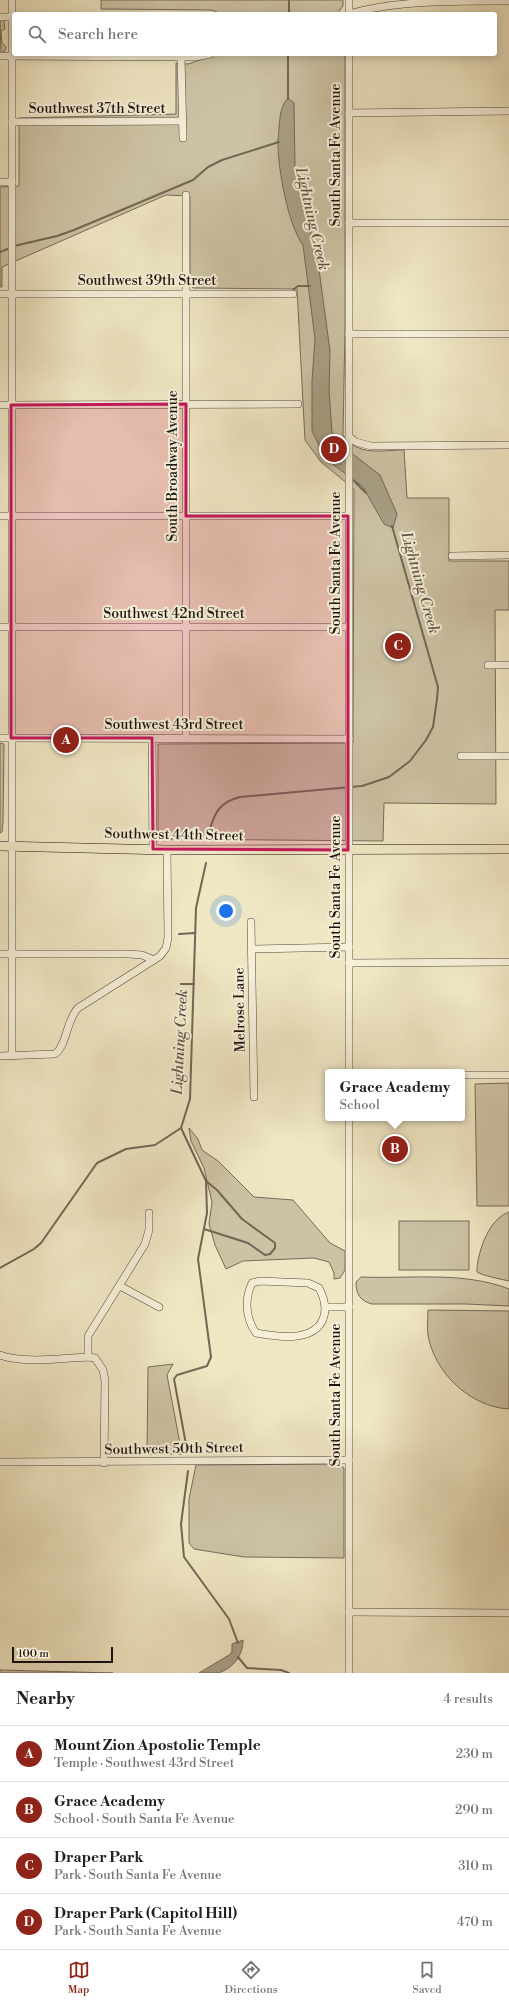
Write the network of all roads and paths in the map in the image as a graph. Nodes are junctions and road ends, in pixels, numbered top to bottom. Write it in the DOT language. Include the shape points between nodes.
graph roads {
  1 [pos="12,0"];
  2 [pos="349,0"];
  3 [pos="509,1"];
  4 [pos="13,12"];
  5 [pos="349,12"];
  6 [pos="355,12"];
  7 [pos="0,17"];
  8 [pos="12,17"];
  9 [pos="0,56"];
  10 [pos="12,56"];
  11 [pos="191,56"];
  12 [pos="349,56"];
  13 [pos="181,57"];
  14 [pos="509,111"];
  15 [pos="349,113"];
  16 [pos="182,121"];
  17 [pos="12,122"];
  18 [pos="182,138"];
  19 [pos="0,182"];
  20 [pos="12,182"];
  21 [pos="186,195"];
  22 [pos="349,223"];
  23 [pos="509,223"];
  24 [pos="186,293"];
  25 [pos="0,294"];
  26 [pos="11,294"];
  27 [pos="294,294"];
  28 [pos="349,334"];
  29 [pos="509,334"];
  30 [pos="186,404"];
  31 [pos="298,404"];
  32 [pos="0,405"];
  33 [pos="11,405"];
  34 [pos="349,437"];
  35 [pos="509,444"];
  36 [pos="0,516"];
  37 [pos="11,516"];
  38 [pos="186,516"];
  39 [pos="348,516"];
  40 [pos="509,555"];
  41 [pos="452,556"];
  42 [pos="0,627"];
  43 [pos="11,627"];
  44 [pos="186,627"];
  45 [pos="348,627"];
  46 [pos="488,665"];
  47 [pos="509,665"];
  48 [pos="0,738"];
  49 [pos="11,738"];
  50 [pos="152,738"];
  51 [pos="186,738"];
  52 [pos="349,739"];
  53 [pos="461,756"];
  54 [pos="509,756"];
  55 [pos="0,846"];
  56 [pos="11,846"];
  57 [pos="153,849"];
  58 [pos="509,849"];
  59 [pos="168,850"];
  60 [pos="348,850"];
  61 [pos="251,922"];
  62 [pos="349,947"];
  63 [pos="252,949"];
  64 [pos="0,954"];
  65 [pos="11,954"];
  66 [pos="154,960"];
  67 [pos="509,962"];
  68 [pos="349,963"];
  69 [pos="0,1056"];
  70 [pos="12,1056"];
  71 [pos="349,1069"];
  72 [pos="465,1075"];
  73 [pos="509,1075"];
  74 [pos="254,1097"];
  75 [pos="349,1121"];
  76 [pos="149,1213"];
  77 [pos="120,1286"];
  78 [pos="159,1307"];
  79 [pos="326,1307"];
  80 [pos="349,1307"];
  81 [pos="0,1355"];
  82 [pos="88,1357"];
  83 [pos="349,1460"];
  84 [pos="0,1462"];
  85 [pos="104,1462"];
  86 [pos="349,1612"];
  87 [pos="509,1613"];
  88 [pos="349,1673"];
  1 -- 4 [label="street"];
  2 -- 5 [label="street"];
  3 -- 6 [label="street" via="398,1"];
  7 -- 8 [label="street"];
  9 -- 10 [label="street"];
  10 -- 13 [label="street"];
  10 -- 17 [label="street"];
  11 -- 13 [label="street"];
  12 -- 15 [label="street, South Santa Fe Avenue"];
  13 -- 16 [label="street"];
  14 -- 15 [label="street"];
  15 -- 22 [label="street, South Santa Fe Avenue"];
  16 -- 17 [label="street, Southwest 37th Street"];
  16 -- 18 [label="street"];
  17 -- 20 [label="street"];
  19 -- 20 [label="street"];
  20 -- 26 [label="street"];
  21 -- 24 [label="street, South Broadway Avenue"];
  22 -- 23 [label="street"];
  22 -- 28 [label="street, South Santa Fe Avenue"];
  24 -- 26 [label="street, Southwest 39th Street"];
  24 -- 27 [label="street, Southwest 39th Street"];
  24 -- 30 [label="street, South Broadway Avenue"];
  25 -- 26 [label="street, Southwest 39th Street"];
  26 -- 33 [label="street"];
  28 -- 29 [label="street"];
  28 -- 34 [label="street, South Santa Fe Avenue"];
  30 -- 31 [label="street"];
  30 -- 33 [label="street"];
  30 -- 38 [label="street, South Broadway Avenue"];
  32 -- 33 [label="street"];
  33 -- 37 [label="street"];
  34 -- 35 [label="street" via="371,446"];
  34 -- 39 [label="street, South Santa Fe Avenue"];
  36 -- 37 [label="street"];
  37 -- 38 [label="street"];
  37 -- 43 [label="street"];
  38 -- 39 [label="street"];
  38 -- 44 [label="street, South Broadway Avenue"];
  39 -- 45 [label="street, South Santa Fe Avenue"];
  40 -- 41 [label="street"];
  42 -- 43 [label="street, Southwest 42nd Street"];
  43 -- 44 [label="street, Southwest 42nd Street"];
  43 -- 49 [label="street"];
  44 -- 45 [label="street, Southwest 42nd Street"];
  44 -- 51 [label="street, South Broadway Avenue"];
  45 -- 52 [label="street, South Santa Fe Avenue"];
  46 -- 47 [label="street"];
  48 -- 49 [label="street, Southwest 43rd Street"];
  49 -- 50 [label="street, Southwest 43rd Street"];
  49 -- 56 [label="street"];
  50 -- 51 [label="street, Southwest 43rd Street"];
  50 -- 57 [label="street"];
  51 -- 52 [label="street, Southwest 43rd Street"];
  52 -- 60 [label="street, South Santa Fe Avenue"];
  53 -- 54 [label="street"];
  55 -- 56 [label="main road, Southwest 44th Street"];
  56 -- 57 [label="main road, Southwest 44th Street"];
  56 -- 65 [label="street"];
  57 -- 59 [label="main road, Southwest 44th Street"];
  58 -- 60 [label="main road, Southwest 44th Street"];
  59 -- 60 [label="main road, Southwest 44th Street"];
  59 -- 66 [label="street" via="168,938 164,951"];
  60 -- 62 [label="street, South Santa Fe Avenue"];
  61 -- 63 [label="street, Melrose Lane"];
  62 -- 63 [label="street"];
  62 -- 68 [label="street, South Santa Fe Avenue"];
  63 -- 74 [label="street, Melrose Lane"];
  64 -- 65 [label="street"];
  65 -- 66 [label="street" via="129,954 142,955"];
  65 -- 70 [label="street"];
  66 -- 70 [label="street" via="78,1008 71,1017 58,1051 52,1055"];
  67 -- 68 [label="street"];
  68 -- 71 [label="street, South Santa Fe Avenue"];
  69 -- 70 [label="street"];
  72 -- 73 [label="street"];
  75 -- 80 [label="street, South Santa Fe Avenue"];
  76 -- 77 [label="street" via="149,1230 145,1244"];
  77 -- 78 [label="street"];
  77 -- 82 [label="street" via="88,1336"];
  79 -- 79 [label="street" via="319,1288 308,1283 260,1281 252,1284 249,1290 248,1315 256,1333 297,1336 317,1327 323,1320"];
  79 -- 80 [label="street"];
  80 -- 83 [label="street, South Santa Fe Avenue"];
  81 -- 82 [label="street" via="35,1359"];
  82 -- 85 [label="street" via="95,1358 103,1370 105,1381"];
  83 -- 85 [label="street, Southwest 50th Street"];
  83 -- 86 [label="street, South Santa Fe Avenue"];
  84 -- 85 [label="street, Southwest 50th Street"];
  86 -- 87 [label="street"];
  86 -- 88 [label="street, South Santa Fe Avenue"];
}
